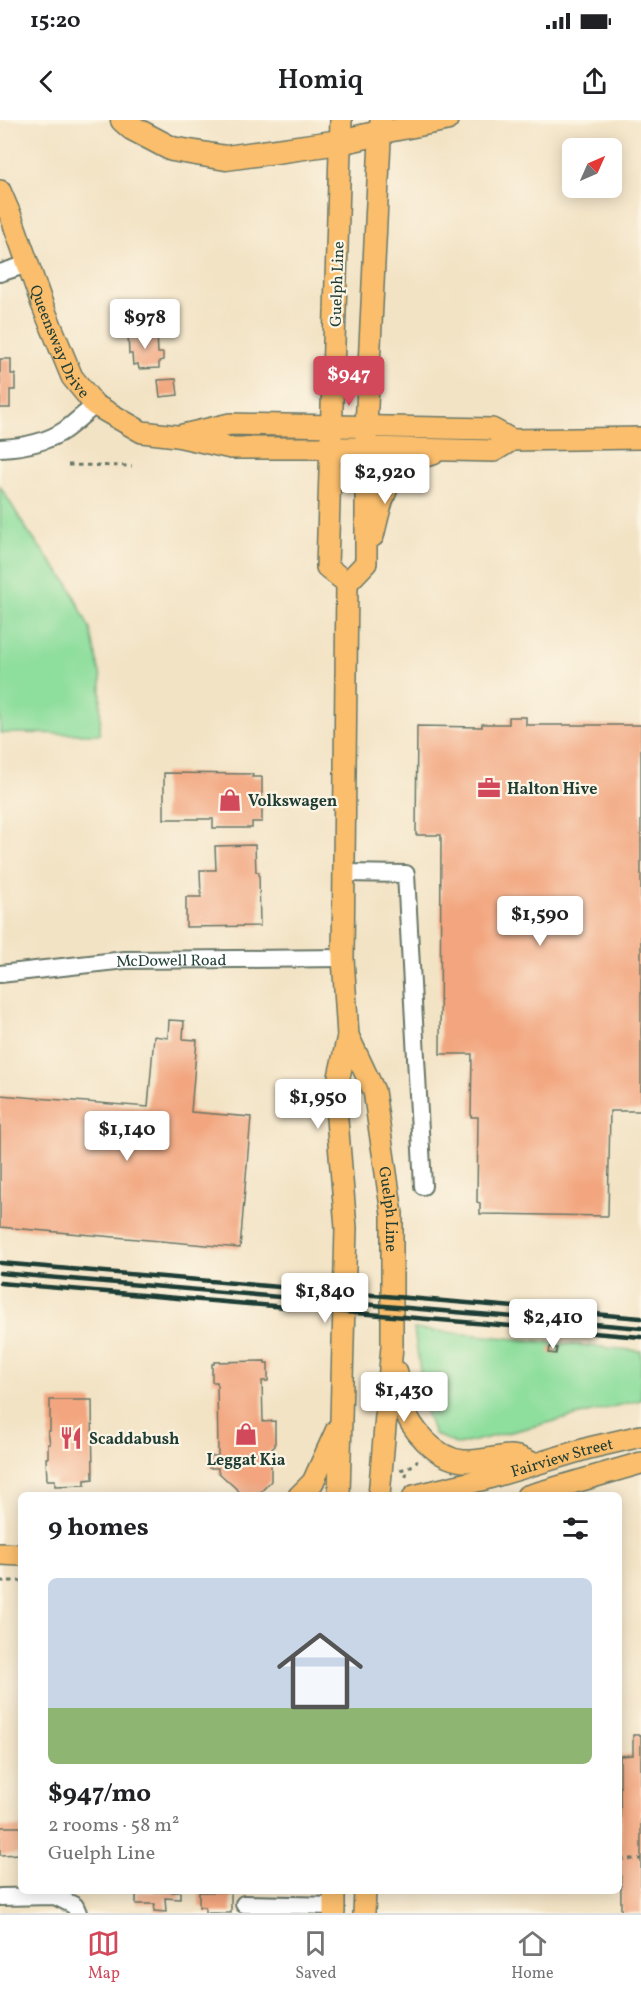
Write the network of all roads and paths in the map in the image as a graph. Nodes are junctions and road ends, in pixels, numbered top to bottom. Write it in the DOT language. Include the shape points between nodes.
graph roads {
  1 [pos="123,120"];
  2 [pos="447,120"];
  3 [pos="381,127"];
  4 [pos="341,131"];
  5 [pos="0,191"];
  6 [pos="28,264"];
  7 [pos="0,273"];
  8 [pos="95,405"];
  9 [pos="332,427"];
  10 [pos="177,436"];
  11 [pos="365,438"];
  12 [pos="641,438"];
  13 [pos="512,440"];
  14 [pos="0,448"];
  15 [pos="331,448"];
  16 [pos="451,450"];
  17 [pos="68,465"];
  18 [pos="132,466"];
  19 [pos="366,563"];
  20 [pos="347,583"];
  21 [pos="344,873"];
  22 [pos="343,958"];
  23 [pos="0,974"];
  24 [pos="348,1036"];
  25 [pos="423,1186"];
  26 [pos="392,1346"];
  27 [pos="341,1420"];
  28 [pos="641,1436"];
  29 [pos="418,1460"];
  30 [pos="641,1463"];
  31 [pos="535,1464"];
  32 [pos="407,1468"];
  33 [pos="400,1470"];
  34 [pos="410,1486"];
  35 [pos="303,1492"];
  36 [pos="339,1492"];
  37 [pos="379,1492"];
  38 [pos="541,1492"];
  39 [pos="0,1554"];
  40 [pos="18,1555"];
  41 [pos="0,1581"];
  42 [pos="18,1581"];
  43 [pos="622,1859"];
  44 [pos="641,1859"];
  45 [pos="365,1894"];
  46 [pos="0,1897"];
  47 [pos="285,1898"];
  48 [pos="334,1903"];
  49 [pos="244,1904"];
  50 [pos="77,1909"];
  51 [pos="364,1913"];
  1 -- 4 [label="highway" via="172,149 226,158"];
  2 -- 3 [label="main road"];
  3 -- 4 [label="highway"];
  3 -- 11 [label="main road"];
  4 -- 9 [label="main road, Guelph Line"];
  5 -- 6 [label="main road, Queensway Drive"];
  6 -- 7 [label="street"];
  6 -- 8 [label="main road, Queensway Drive" via="72,377"];
  8 -- 10 [label="main road, Queensway Drive" via="142,432"];
  8 -- 14 [label="street" via="64,431 39,441"];
  9 -- 10 [label="main road, Queensway Drive" via="230,424"];
  9 -- 11 [label="main road, Queensway Drive"];
  9 -- 15 [label="main road, Guelph Line"];
  10 -- 15 [label="main road, Queensway Drive" via="231,448"];
  11 -- 13 [label="main road" via="492,429"];
  11 -- 15 [label="main road, Queensway Drive"];
  11 -- 16 [label="main road"];
  11 -- 19 [label="main road"];
  12 -- 13 [label="main road"];
  13 -- 16 [label="main road" via="494,451"];
  15 -- 20 [label="main road, Guelph Line" via="327,567"];
  16 -- 19 [label="main road" via="420,457 392,478"];
  17 -- 18 [label="path"];
  19 -- 20 [label="main road"];
  20 -- 21 [label="main road, Guelph Line"];
  21 -- 22 [label="main road, Guelph Line"];
  21 -- 25 [label="street" via="406,874"];
  22 -- 23 [label="street, McDowell Road" via="125,960"];
  22 -- 24 [label="main road, Guelph Line"];
  24 -- 26 [label="main road, Guelph Line" via="374,1091 392,1214"];
  24 -- 27 [label="main road, Guelph Line" via="335,1095 346,1228"];
  26 -- 31 [label="main road" via="403,1405 431,1447 447,1458 464,1461 511,1456"];
  26 -- 37 [label="main road, Guelph Line"];
  27 -- 35 [label="main road" via="313,1482"];
  27 -- 36 [label="main road, Guelph Line"];
  28 -- 31 [label="main road, Fairview Street"];
  29 -- 32 [label="path"];
  30 -- 38 [label="main road, Fairview Street"];
  31 -- 34 [label="main road, Fairview Street" via="485,1479"];
  32 -- 33 [label="path"];
  32 -- 34 [label="path"];
  39 -- 40 [label="main road"];
  41 -- 42 [label="path"];
  43 -- 44 [label="path"];
  45 -- 51 [label="main road"];
  46 -- 50 [label="street" via="55,1896"];
  47 -- 48 [label="street"];
  47 -- 49 [label="street"];
}
